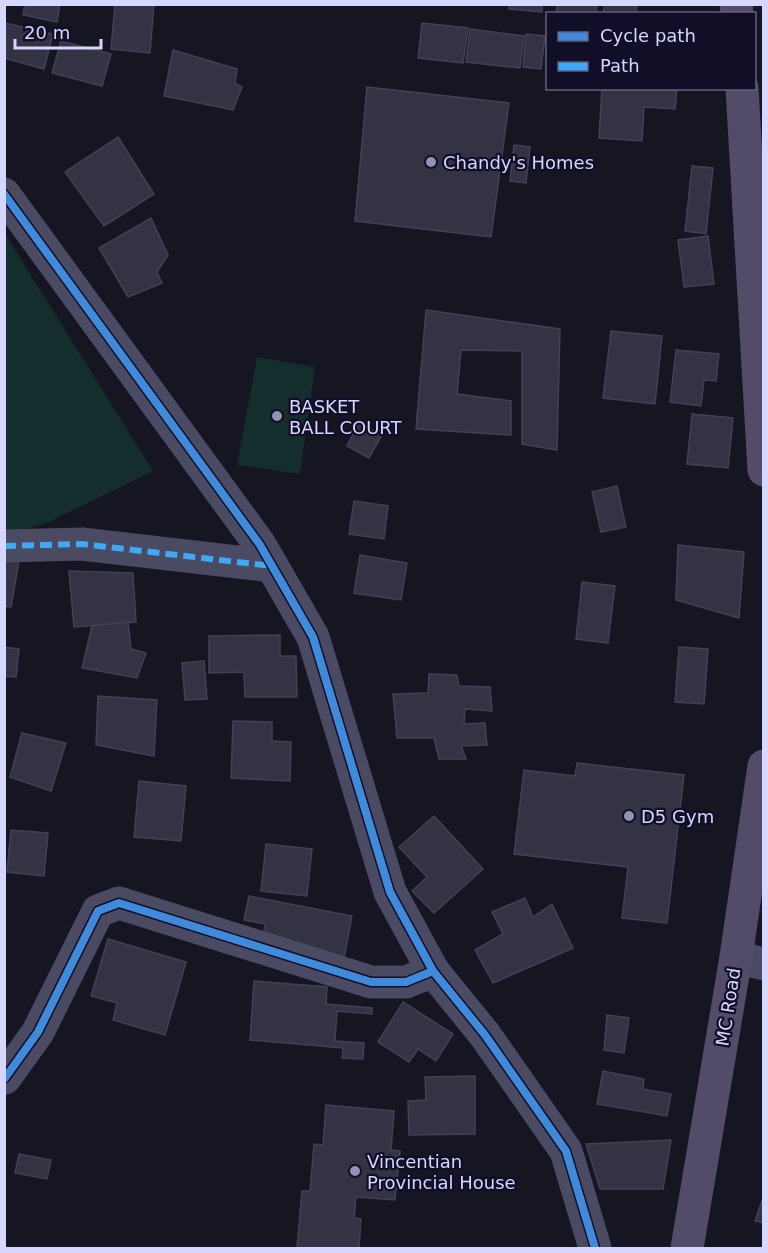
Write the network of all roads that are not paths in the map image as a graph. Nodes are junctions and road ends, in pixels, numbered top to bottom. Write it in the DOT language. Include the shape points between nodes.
graph roads {
  1 [pos="742,90"];
  2 [pos="4,194"];
  3 [pos="764,470"];
  4 [pos="4,546"];
  5 [pos="272,566"];
  6 [pos="764,765"];
  7 [pos="750,961"];
  8 [pos="433,971"];
  9 [pos="5,1078"];
  10 [pos="595,1248"];
  11 [pos="687,1248"];
  1 -- 3 [label="main road"];
  2 -- 5 [label="street"];
  4 -- 5 [label="street" via="82,544"];
  5 -- 8 [label="street" via="313,637 390,892"];
  6 -- 7 [label="main road, MC Road"];
  7 -- 11 [label="main road, MC Road"];
  8 -- 9 [label="street" via="406,982 371,982 119,903 98,911 38,1032"];
  8 -- 10 [label="street" via="485,1035 566,1151"];
}
